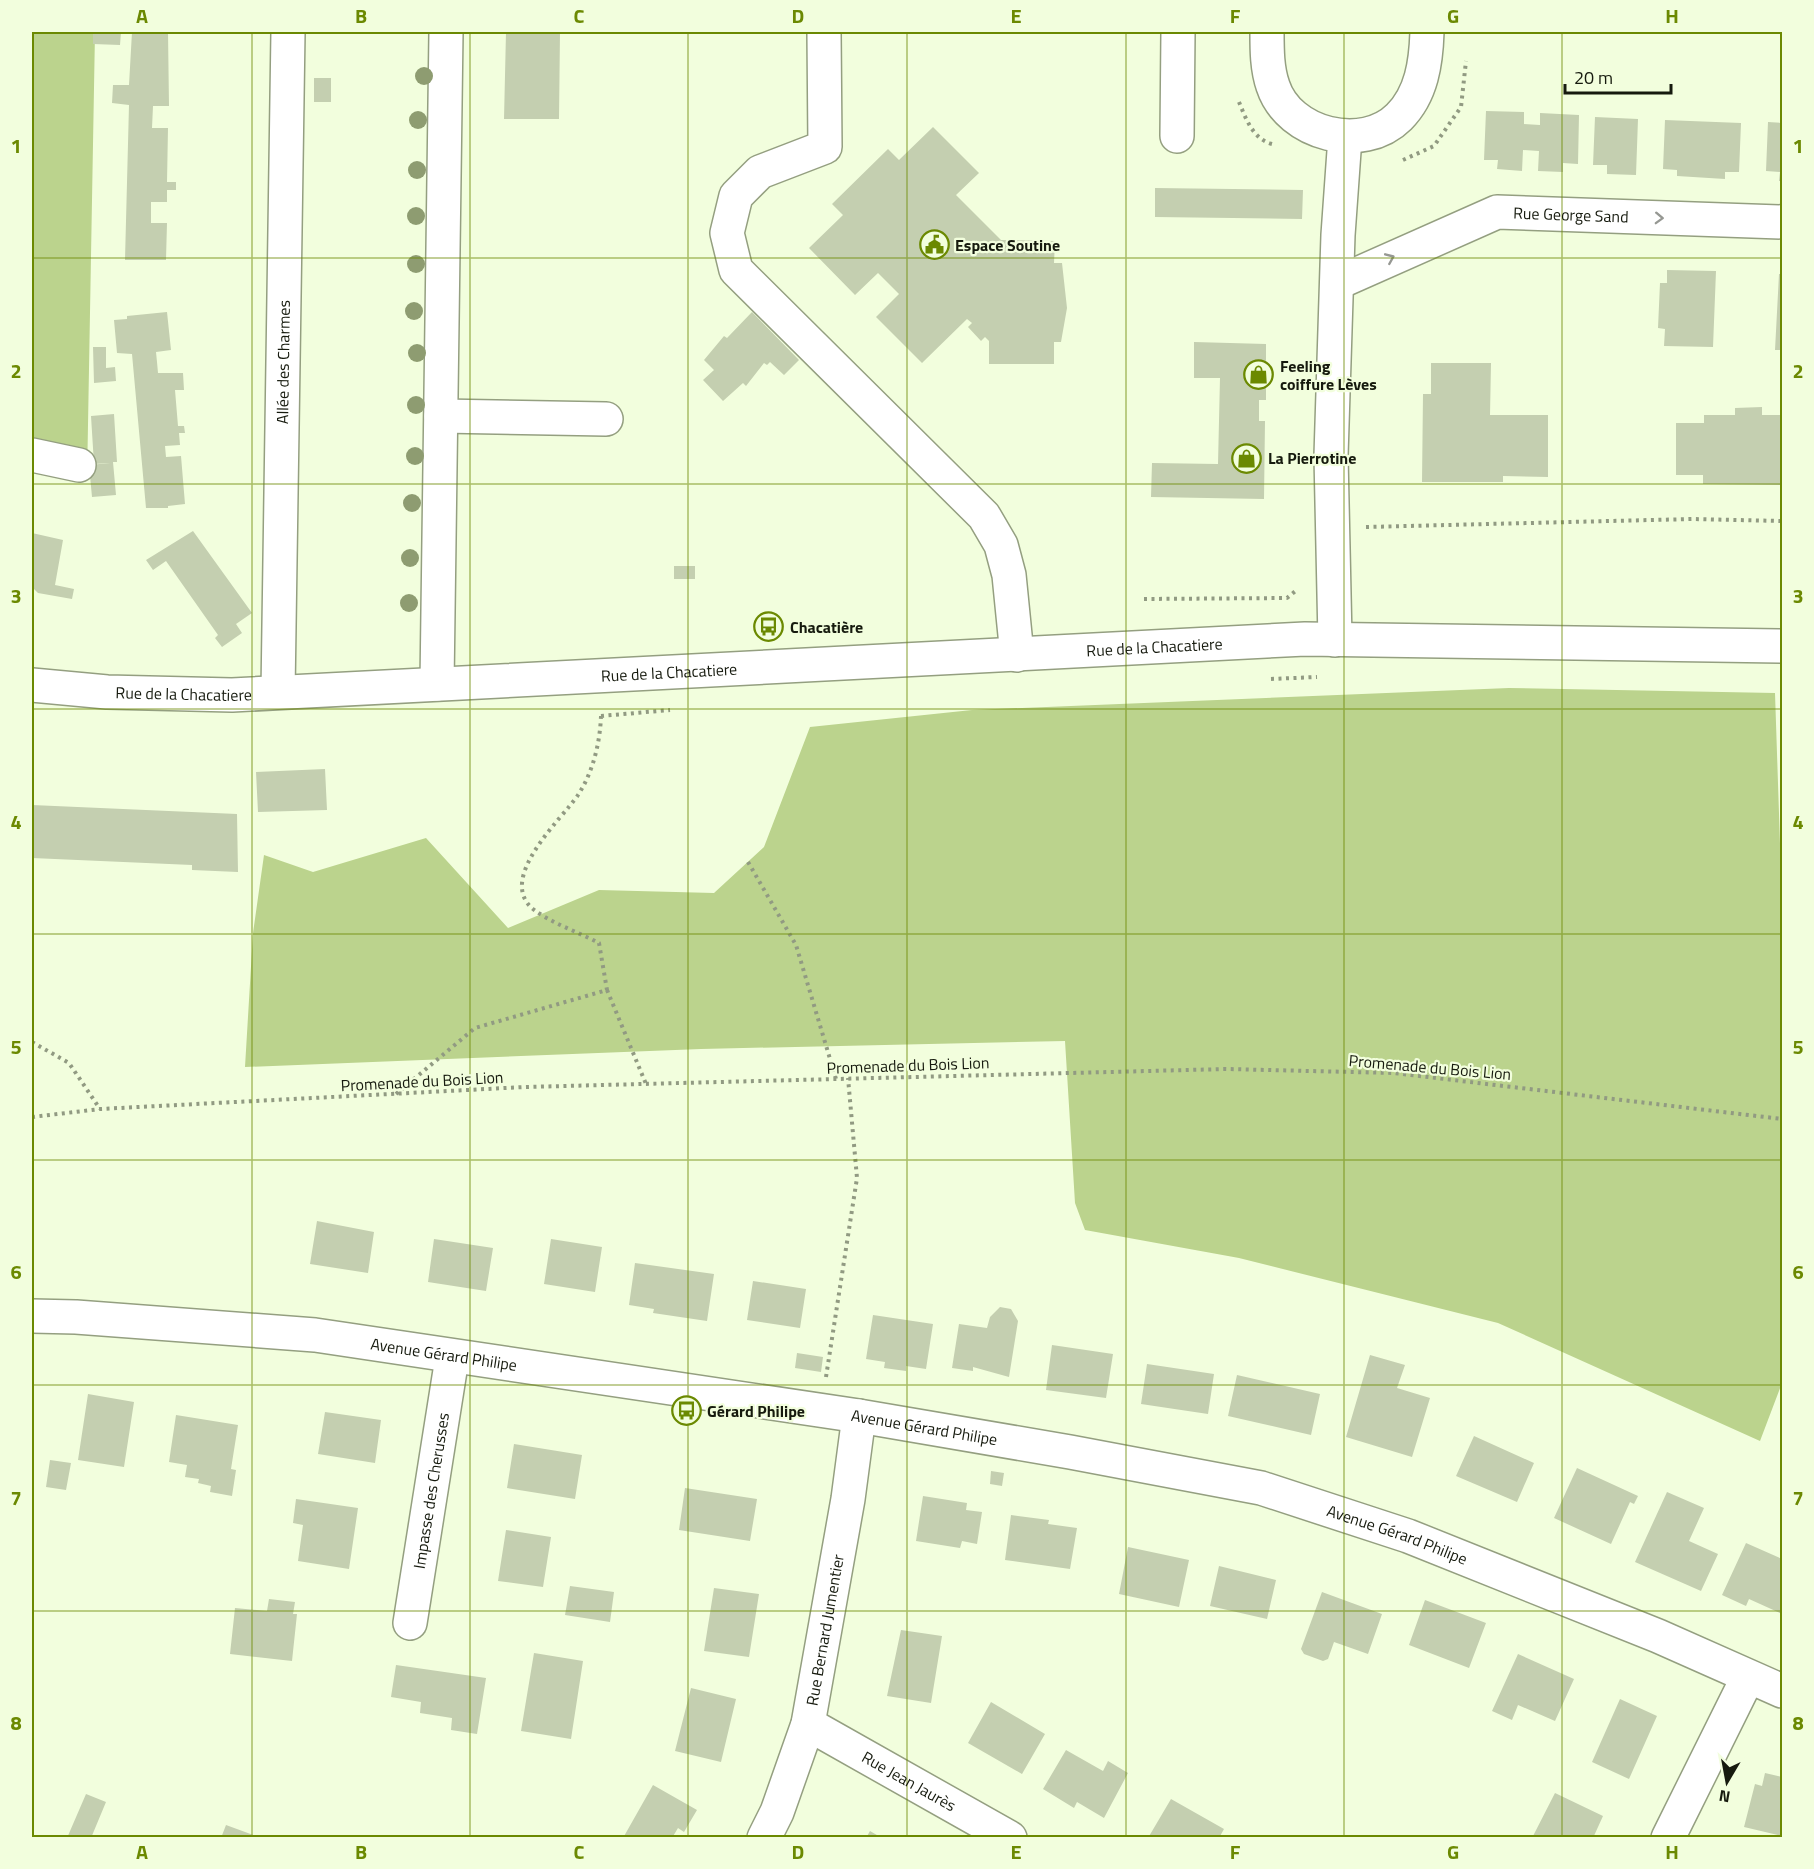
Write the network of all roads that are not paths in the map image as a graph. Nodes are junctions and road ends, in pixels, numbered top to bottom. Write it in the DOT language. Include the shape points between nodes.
graph roads {
  1 [pos="288,32"];
  2 [pos="446,32"];
  3 [pos="824,32"];
  4 [pos="1178,32"];
  5 [pos="1267,32"];
  6 [pos="1427,32"];
  7 [pos="1177,136"];
  8 [pos="1345,136"];
  9 [pos="1782,222"];
  10 [pos="1337,283"];
  11 [pos="441,416"];
  12 [pos="606,419"];
  13 [pos="32,455"];
  14 [pos="79,465"];
  15 [pos="1320,640"];
  16 [pos="1782,646"];
  17 [pos="1017,656"];
  18 [pos="437,684"];
  19 [pos="32,685"];
  20 [pos="278,692"];
  21 [pos="32,1316"];
  22 [pos="452,1358"];
  23 [pos="859,1416"];
  24 [pos="410,1623"];
  25 [pos="1748,1677"];
  26 [pos="1782,1690"];
  27 [pos="808,1724"];
  28 [pos="764,1838"];
  29 [pos="1010,1838"];
  30 [pos="1668,1838"];
  1 -- 20 [label="street, Allée des Charmes"];
  2 -- 11 [label="street"];
  3 -- 17 [label="street" via="825,147 760,172 736,196 727,233 736,270 984,516 1001,544 1009,575"];
  4 -- 7 [label="street"];
  5 -- 8 [label="street" via="1273,88 1288,110 1305,125"];
  6 -- 8 [label="street" via="1422,78 1400,117 1366,135"];
  8 -- 10 [label="street"];
  10 -- 9 [label="street, Rue George Sand, one-way" via="1497,212"];
  10 -- 15 [label="street"];
  11 -- 12 [label="street"];
  11 -- 18 [label="street"];
  13 -- 14 [label="street"];
  15 -- 16 [label="street, Rue de la Chacatiere"];
  15 -- 17 [label="street, Rue de la Chacatiere"];
  17 -- 18 [label="street, Rue de la Chacatiere"];
  18 -- 20 [label="street, Rue de la Chacatiere"];
  19 -- 20 [label="street, Rue de la Chacatiere" via="107,692"];
  21 -- 22 [label="street, Avenue Gérard Philipe" via="315,1335"];
  22 -- 23 [label="street, Avenue Gérard Philipe"];
  22 -- 24 [label="street, Impasse des Cherusses"];
  23 -- 25 [label="street, Avenue Gérard Philipe" via="1261,1488 1408,1536 1658,1636"];
  23 -- 27 [label="street, Rue Bernard Jumentier"];
  25 -- 26 [label="street, Avenue Gérard Philipe"];
  25 -- 30 [label="street"];
  27 -- 28 [label="street, Rue Bernard Jumentier"];
  27 -- 29 [label="street, Rue Jean Jaurès"];
}
